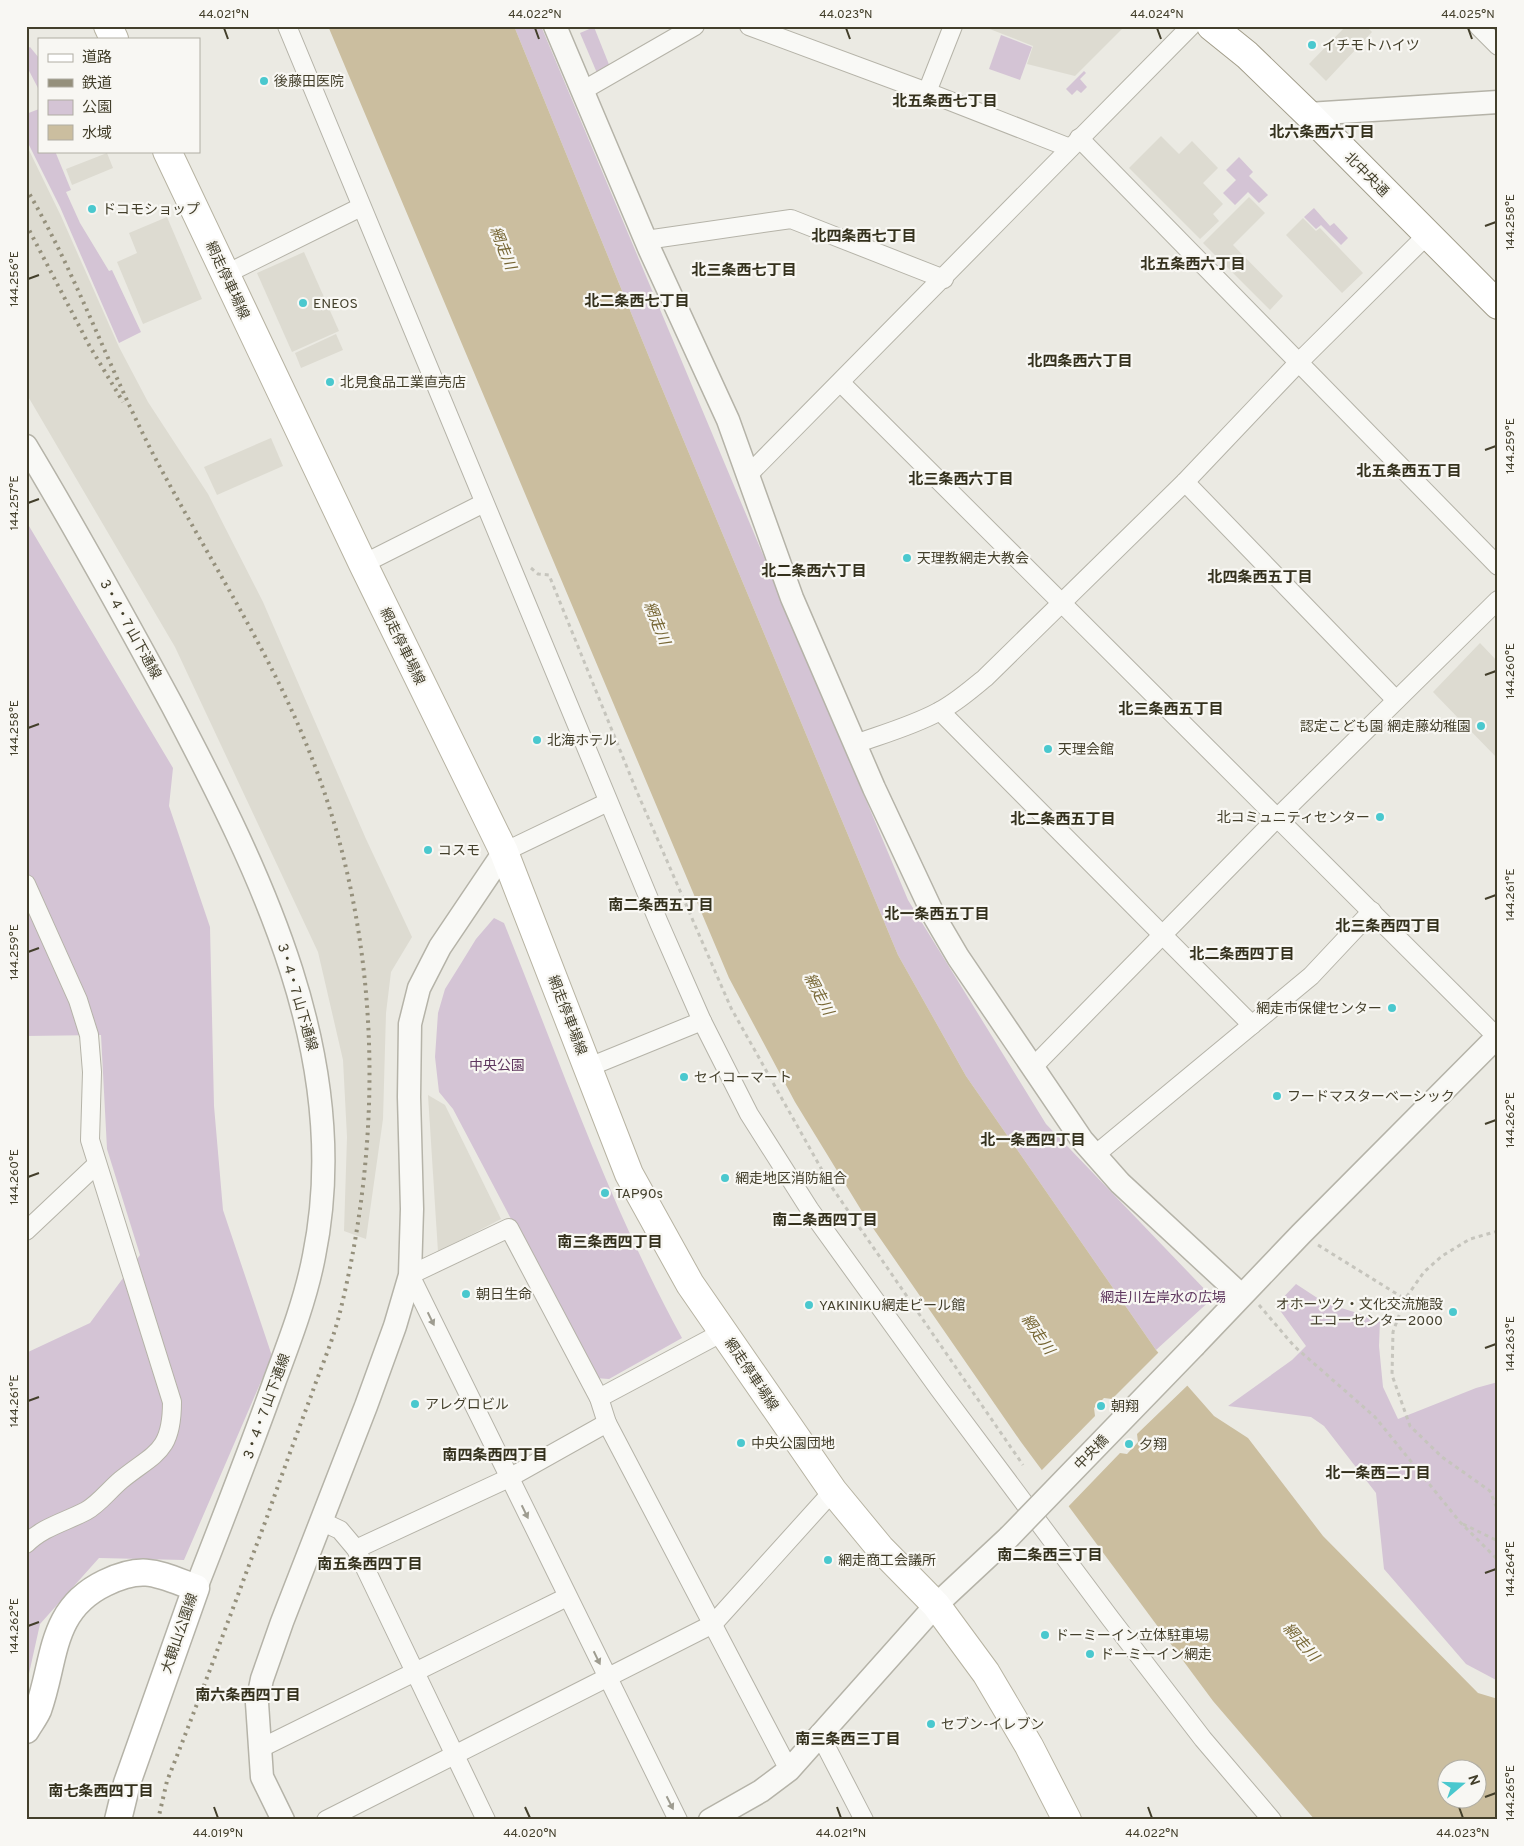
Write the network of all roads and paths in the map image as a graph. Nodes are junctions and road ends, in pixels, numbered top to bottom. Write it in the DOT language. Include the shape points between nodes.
graph roads {
  1 [pos="108,26"];
  2 [pos="287,26"];
  3 [pos="554,26"];
  4 [pos="695,26"];
  5 [pos="749,26"];
  6 [pos="953,26"];
  7 [pos="1191,26"];
  8 [pos="1211,26"];
  9 [pos="1478,26"];
  10 [pos="114,38"];
  11 [pos="1498,46"];
  12 [pos="582,91"];
  13 [pos="928,92"];
  14 [pos="1498,102"];
  15 [pos="1308,114"];
  16 [pos="1074,143"];
  17 [pos="167,152"];
  18 [pos="361,207"];
  19 [pos="1428,234"];
  20 [pos="646,240"];
  21 [pos="226,274"];
  22 [pos="944,279"];
  23 [pos="1498,305"];
  24 [pos="1299,362"];
  25 [pos="841,383"];
  26 [pos="26,446"];
  27 [pos="749,474"];
  28 [pos="1185,482"];
  29 [pos="484,503"];
  30 [pos="364,564"];
  31 [pos="526,564"];
  32 [pos="1498,566"];
  33 [pos="1498,600"];
  34 [pos="1062,601"];
  35 [pos="1396,700"];
  36 [pos="940,711"];
  37 [pos="855,744"];
  38 [pos="608,802"];
  39 [pos="1278,817"];
  40 [pos="504,852"];
  41 [pos="26,884"];
  42 [pos="1372,911"];
  43 [pos="1162,935"];
  44 [pos="702,1022"];
  45 [pos="1252,1025"];
  46 [pos="1498,1036"];
  47 [pos="589,1067"];
  48 [pos="1032,1068"];
  49 [pos="1095,1155"];
  50 [pos="96,1165"];
  51 [pos="1498,1230"];
  52 [pos="26,1232"];
  53 [pos="1301,1234"];
  54 [pos="410,1275"];
  55 [pos="1241,1295"];
  56 [pos="1405,1299"];
  57 [pos="723,1332"];
  58 [pos="598,1398"];
  59 [pos="607,1423"];
  60 [pos="1023,1465"];
  61 [pos="509,1478"];
  62 [pos="832,1490"];
  63 [pos="1498,1511"];
  64 [pos="323,1522"];
  65 [pos="1460,1522"];
  66 [pos="1498,1541"];
  67 [pos="26,1544"];
  68 [pos="356,1549"];
  69 [pos="1498,1560"];
  70 [pos="196,1588"];
  71 [pos="568,1597"];
  72 [pos="936,1605"];
  73 [pos="713,1624"];
  74 [pos="415,1672"];
  75 [pos="607,1678"];
  76 [pos="26,1730"];
  77 [pos="819,1733"];
  78 [pos="259,1749"];
  79 [pos="455,1754"];
  80 [pos="789,1770"];
  81 [pos="118,1820"];
  82 [pos="283,1820"];
  83 [pos="326,1820"];
  84 [pos="486,1820"];
  85 [pos="678,1820"];
  86 [pos="710,1820"];
  87 [pos="864,1820"];
  88 [pos="1066,1820"];
  89 [pos="1272,1820"];
  1 -- 10 [label="main road"];
  2 -- 18 [label="street"];
  3 -- 12 [label="street"];
  4 -- 12 [label="street"];
  5 -- 13 [label="street"];
  6 -- 13 [label="street"];
  7 -- 16 [label="street"];
  8 -- 15 [label="main road, 北中央通" via="1247,55"];
  9 -- 11 [label="street"];
  12 -- 20 [label="street"];
  13 -- 16 [label="street"];
  14 -- 15 [label="street"];
  15 -- 19 [label="main road, 北中央通"];
  16 -- 22 [label="street"];
  16 -- 24 [label="street"];
  17 -- 21 [label="main road, 網走停車場線"];
  18 -- 21 [label="street"];
  18 -- 29 [label="street"];
  19 -- 23 [label="main road, 北中央通"];
  19 -- 24 [label="street"];
  20 -- 22 [label="street" via="791,219"];
  20 -- 27 [label="street"];
  21 -- 30 [label="main road, 網走停車場線"];
  22 -- 25 [label="street"];
  24 -- 28 [label="street"];
  24 -- 32 [label="street"];
  25 -- 27 [label="street"];
  25 -- 34 [label="street"];
  26 -- 70 [label="street, 3・4・7 山下通線" via="132,629 246,852 274,916 297,985 314,1052 322,1127 323,1193 314,1257 294,1328 250,1452"];
  27 -- 37 [label="street" via="792,598"];
  28 -- 34 [label="street"];
  28 -- 35 [label="street"];
  29 -- 30 [label="street"];
  29 -- 38 [label="street"];
  30 -- 40 [label="main road, 網走停車場線"];
  31 -- 60 [label="path" via="538,574 549,575 637,792 731,1008 831,1186"];
  33 -- 35 [label="street"];
  34 -- 36 [label="street" via="985,678"];
  34 -- 39 [label="street"];
  35 -- 39 [label="street"];
  36 -- 37 [label="street"];
  36 -- 43 [label="street"];
  37 -- 48 [label="street" via="934,916"];
  38 -- 40 [label="street"];
  38 -- 44 [label="street"];
  39 -- 42 [label="street"];
  39 -- 43 [label="street"];
  40 -- 47 [label="main road, 網走停車場線"];
  40 -- 54 [label="street" via="440,947 419,988 410,1024"];
  41 -- 50 [label="street" via="78,1000 89,1035 92,1072 90,1140"];
  42 -- 45 [label="street" via="1311,976"];
  42 -- 46 [label="street"];
  43 -- 45 [label="street"];
  43 -- 48 [label="street"];
  44 -- 47 [label="street"];
  44 -- 89 [label="street" via="749,1114 810,1210 1110,1618 1202,1739"];
  45 -- 49 [label="street"];
  46 -- 53 [label="street, 中央橋"];
  47 -- 57 [label="main road, 網走停車場線" via="629,1174 690,1284"];
  48 -- 49 [label="street"];
  49 -- 55 [label="street" via="1120,1183"];
  50 -- 52 [label="street"];
  50 -- 67 [label="street" via="172,1402 172,1423 165,1441 152,1459 88,1510 37,1533"];
  51 -- 56 [label="path" via="1470,1239 1442,1256 1424,1272"];
  53 -- 55 [label="street, 中央橋"];
  53 -- 56 [label="path"];
  54 -- 58 [label="street" via="510,1228"];
  54 -- 61 [label="street, one-way"];
  54 -- 64 [label="street" via="395,1326"];
  55 -- 65 [label="path" via="1258,1304 1294,1346 1375,1418"];
  55 -- 72 [label="street, 中央橋, bridge" via="1009,1537"];
  56 -- 63 [label="path" via="1392,1332 1392,1375 1410,1426 1442,1457 1490,1491"];
  57 -- 58 [label="street"];
  57 -- 62 [label="main road, 網走停車場線"];
  58 -- 59 [label="street"];
  59 -- 61 [label="street"];
  59 -- 73 [label="street"];
  61 -- 68 [label="street"];
  61 -- 71 [label="street, one-way"];
  62 -- 72 [label="main road, 網走停車場線" via="880,1548"];
  62 -- 73 [label="street"];
  64 -- 68 [label="street" via="340,1530"];
  64 -- 78 [label="street" via="262,1679 257,1703"];
  65 -- 66 [label="path"];
  65 -- 69 [label="path"];
  68 -- 74 [label="street"];
  70 -- 76 [label="main road, 大観山公園線" via="152,1572 132,1573 85,1594 64,1620 38,1711"];
  70 -- 81 [label="main road, 大観山公園線" via="127,1783"];
  71 -- 74 [label="street"];
  71 -- 75 [label="street, one-way"];
  72 -- 77 [label="street, 中央橋"];
  72 -- 88 [label="main road, 網走停車場線" via="990,1681 1029,1746"];
  73 -- 75 [label="street"];
  73 -- 80 [label="street"];
  74 -- 78 [label="street"];
  74 -- 79 [label="street"];
  75 -- 79 [label="street"];
  75 -- 85 [label="street, one-way"];
  77 -- 80 [label="street, 中央橋"];
  77 -- 87 [label="street"];
  78 -- 82 [label="street" via="262,1777"];
  79 -- 83 [label="street"];
  79 -- 84 [label="street"];
  80 -- 86 [label="street, 中央橋" via="761,1791"];
}
